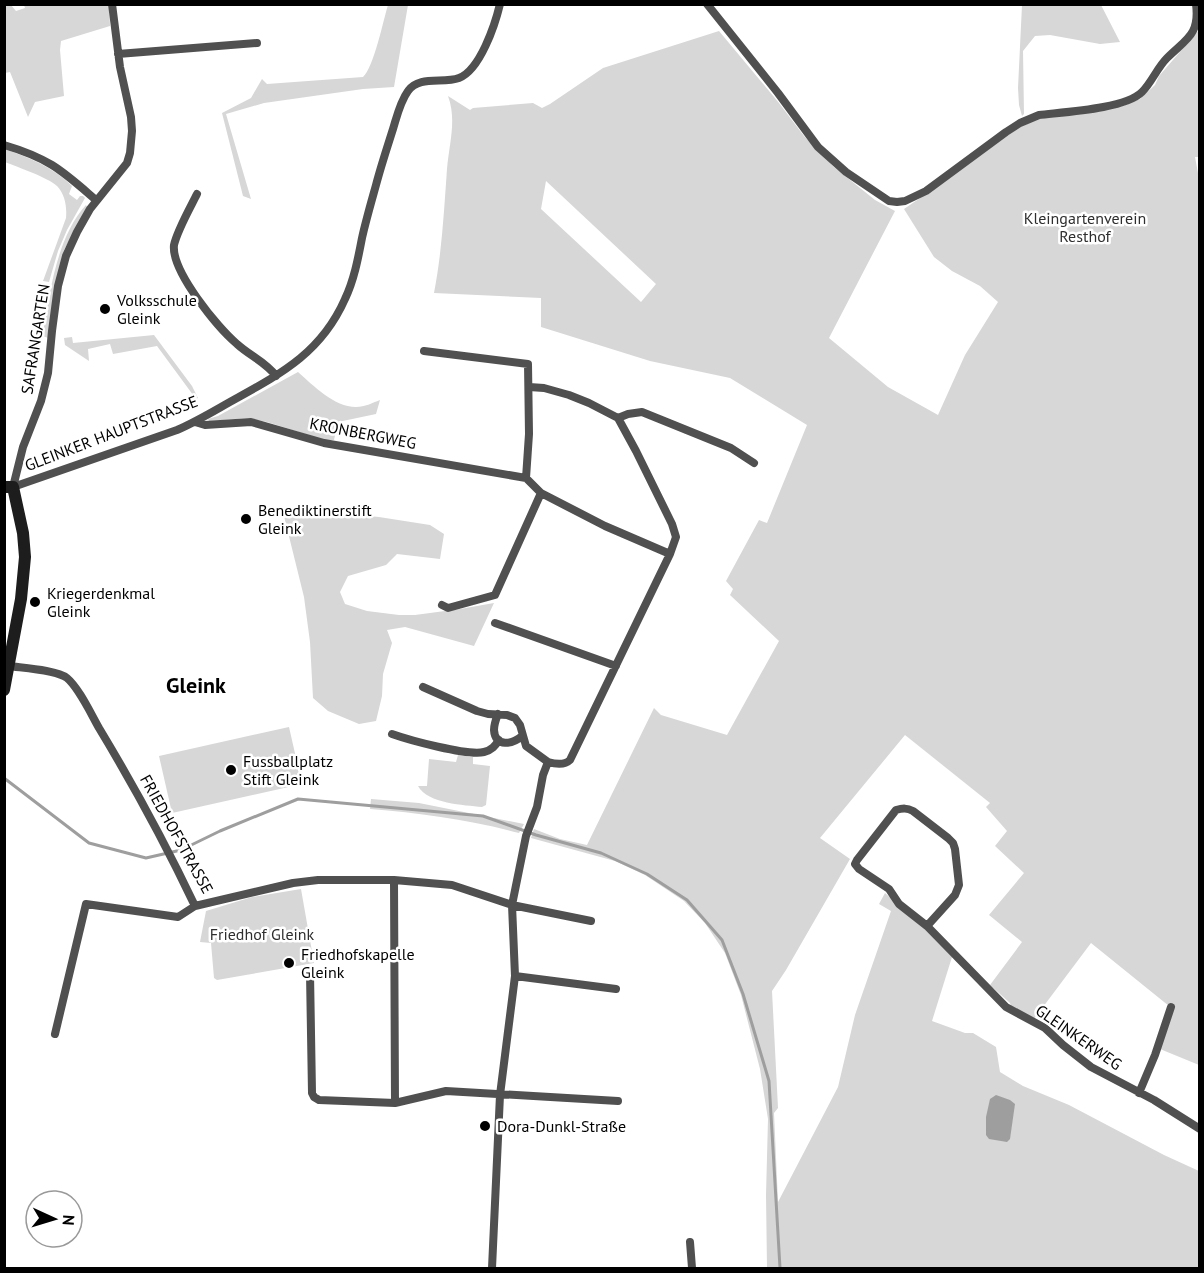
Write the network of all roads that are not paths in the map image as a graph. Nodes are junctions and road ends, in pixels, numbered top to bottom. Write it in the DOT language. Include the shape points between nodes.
graph roads {
  1 [pos="112,4"];
  2 [pos="500,4"];
  3 [pos="707,4"];
  4 [pos="1196,4"];
  5 [pos="257,43"];
  6 [pos="118,54"];
  7 [pos="4,145"];
  8 [pos="197,194"];
  9 [pos="96,200"];
  10 [pos="424,351"];
  11 [pos="276,376"];
  12 [pos="529,387"];
  13 [pos="618,418"];
  14 [pos="195,422"];
  15 [pos="754,463"];
  16 [pos="526,478"];
  17 [pos="9,487"];
  18 [pos="541,493"];
  19 [pos="670,554"];
  20 [pos="442,605"];
  21 [pos="495,623"];
  22 [pos="9,666"];
  23 [pos="615,666"];
  24 [pos="423,687"];
  25 [pos="4,690"];
  26 [pos="498,714"];
  27 [pos="392,734"];
  28 [pos="522,736"];
  29 [pos="499,740"];
  30 [pos="548,762"];
  31 [pos="394,880"];
  32 [pos="512,905"];
  33 [pos="195,906"];
  34 [pos="591,921"];
  35 [pos="927,927"];
  36 [pos="310,973"];
  37 [pos="515,976"];
  38 [pos="616,989"];
  39 [pos="1171,1007"];
  40 [pos="55,1034"];
  41 [pos="1139,1093"];
  42 [pos="500,1095"];
  43 [pos="618,1101"];
  44 [pos="395,1103"];
  45 [pos="1200,1129"];
  46 [pos="690,1242"];
  47 [pos="492,1269"];
  48 [pos="692,1269"];
  1 -- 6 [label="street, SAFRANGARTEN"];
  2 -- 11 [label="street, GLEINKER HAUPTSTRASSE" via="490,36 470,70 449,81 414,84 408,92 379,174 346,298 319,342"];
  3 -- 4 [label="street" via="818,147 881,197 897,202 926,191 1030,118 1134,98 1193,33"];
  5 -- 6 [label="street"];
  6 -- 9 [label="street, SAFRANGARTEN" via="131,117 130,153 127,163"];
  7 -- 9 [label="street" via="52,165"];
  8 -- 11 [label="street" via="174,246 179,268 219,327"];
  9 -- 17 [label="street, SAFRANGARTEN" via="66,256 58,286 48,373"];
  10 -- 12 [label="street" via="528,364"];
  11 -- 14 [label="street, GLEINKER HAUPTSTRASSE"];
  12 -- 13 [label="street" via="569,395"];
  12 -- 16 [label="street"];
  13 -- 15 [label="street" via="642,412 730,448"];
  13 -- 19 [label="street" via="676,534"];
  14 -- 16 [label="street, KRONBERGWEG" via="251,422 324,443"];
  14 -- 17 [label="street, GLEINKER HAUPTSTRASSE"];
  16 -- 18 [label="street"];
  17 -- 22 [label="street, GLEINKER HAUPTSTRASSE" via="23,534 25,557"];
  18 -- 19 [label="street"];
  18 -- 20 [label="street" via="495,595 448,608"];
  19 -- 23 [label="street"];
  21 -- 23 [label="street"];
  22 -- 25 [label="street, GLEINKER HAUPTSTRASSE"];
  22 -- 33 [label="street, FRIEDHOFSTRASSE" via="66,677 78,692 124,769"];
  23 -- 30 [label="street" via="570,760 562,764"];
  24 -- 26 [label="street" via="477,711"];
  26 -- 28 [label="street" via="515,718"];
  26 -- 29 [label="street" via="494,730"];
  27 -- 29 [label="street" via="471,752 484,752"];
  28 -- 29 [label="street" via="510,743"];
  28 -- 30 [label="street" via="526,746"];
  30 -- 32 [label="street" via="526,836"];
  31 -- 32 [label="street, FRIEDHOFSTRASSE" via="452,885"];
  31 -- 33 [label="street, FRIEDHOFSTRASSE" via="293,883"];
  31 -- 44 [label="street"];
  32 -- 34 [label="street, FRIEDHOFSTRASSE"];
  32 -- 37 [label="street"];
  33 -- 40 [label="street" via="178,917 86,904"];
  35 -- 35 [label="street, GLEINKERWEG" via="899,904 889,889 855,864 896,810 902,808 913,811 948,838 955,849 958,890"];
  35 -- 41 [label="street, GLEINKERWEG" via="1000,1002 1045,1028 1091,1067"];
  36 -- 44 [label="street" via="314,1097"];
  37 -- 38 [label="street"];
  37 -- 42 [label="street"];
  39 -- 41 [label="street"];
  41 -- 45 [label="street, GLEINKERWEG"];
  42 -- 43 [label="street"];
  42 -- 44 [label="street" via="446,1091"];
  42 -- 47 [label="street"];
  46 -- 48 [label="street"];
}
